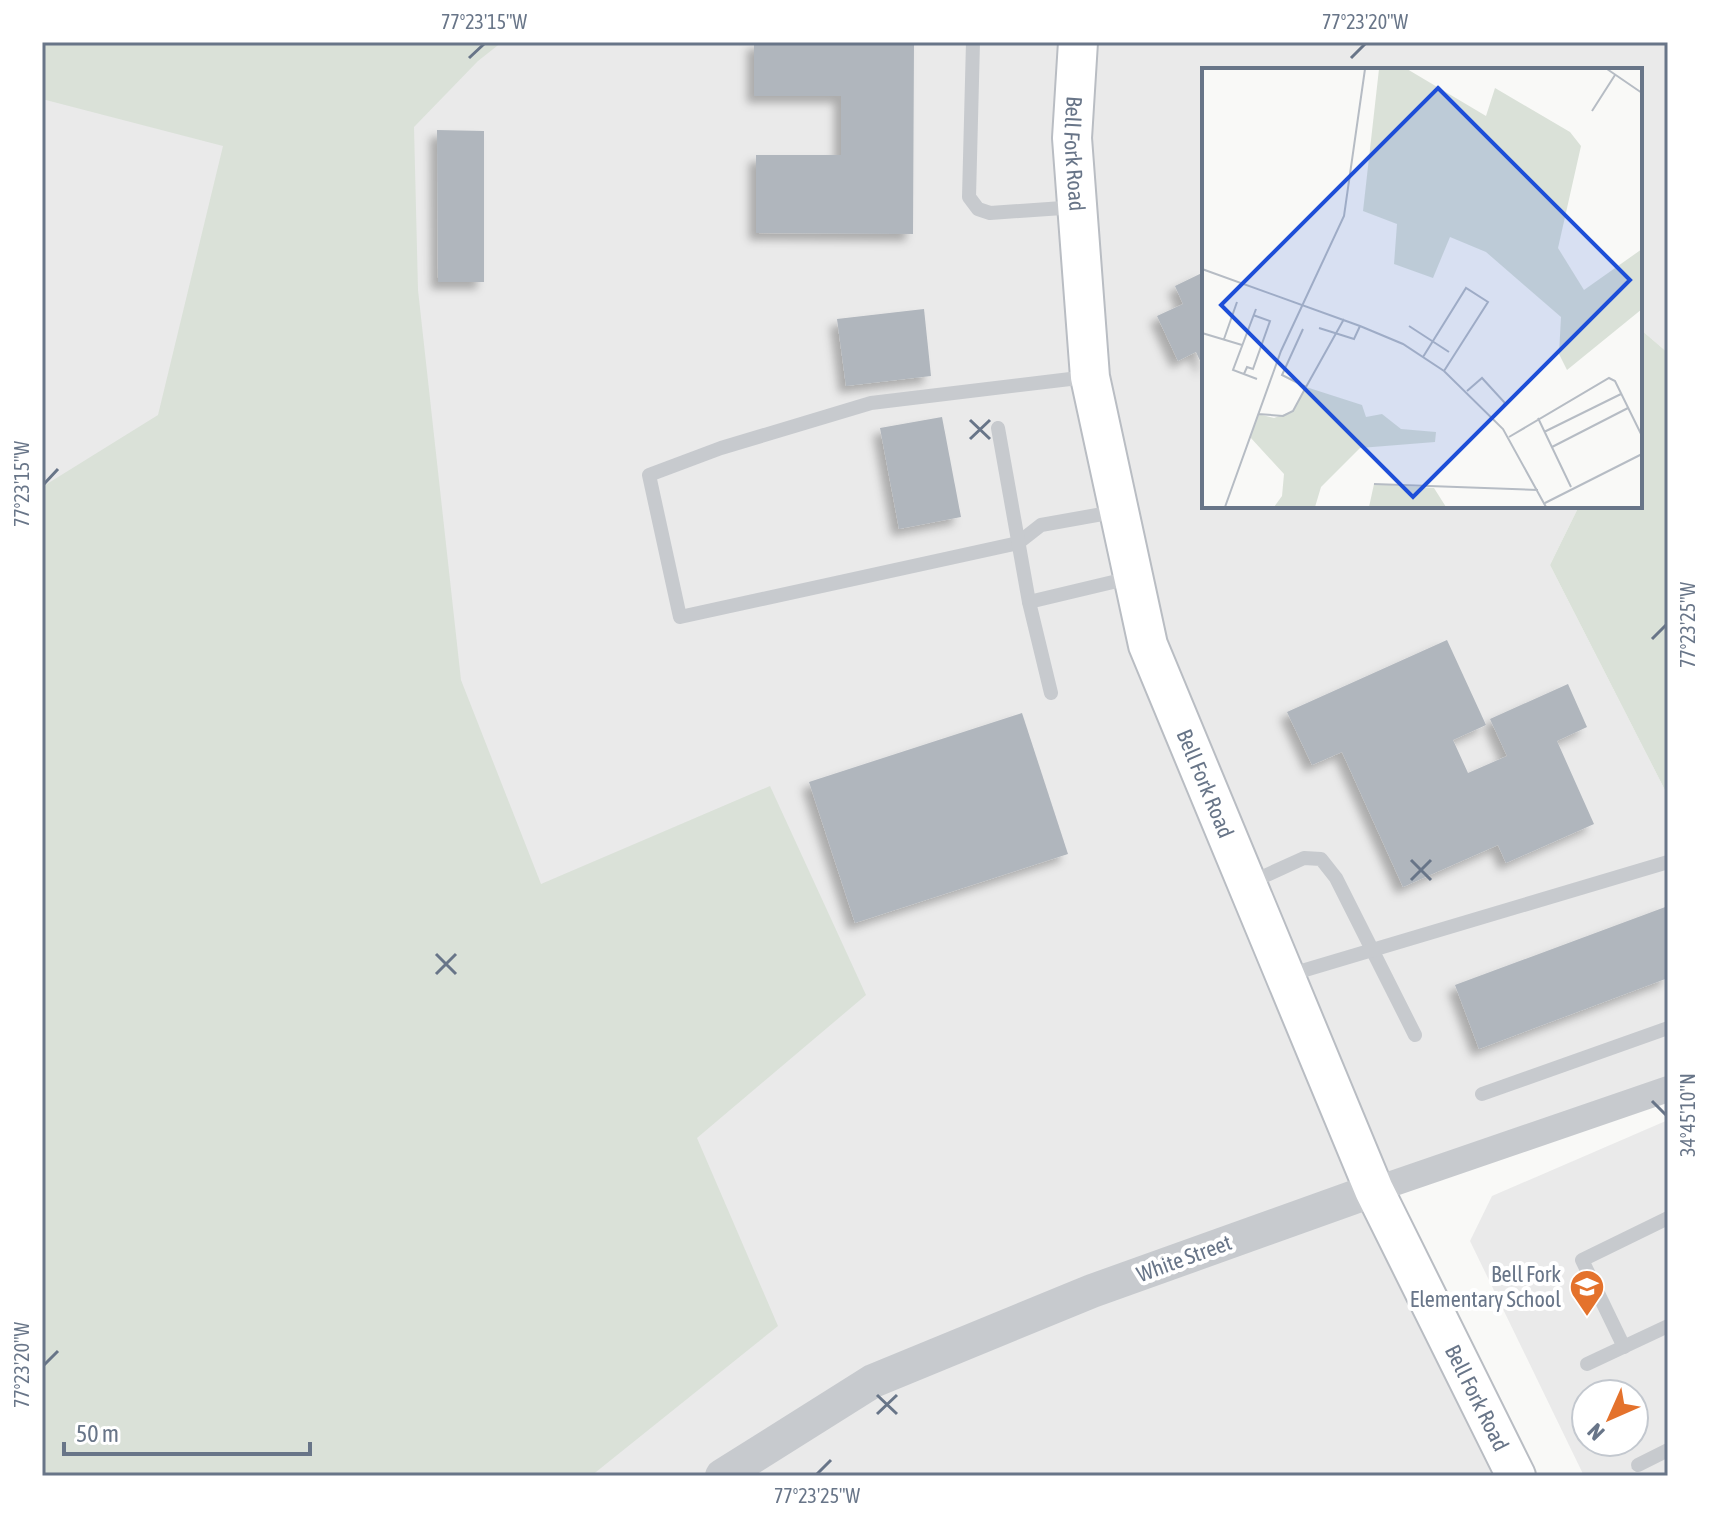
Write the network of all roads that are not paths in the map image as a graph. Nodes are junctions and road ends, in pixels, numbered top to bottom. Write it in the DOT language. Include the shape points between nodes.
graph roads {
  1 [pos="973,42"];
  2 [pos="1078,42"];
  3 [pos="1077,207"];
  4 [pos="1090,377"];
  5 [pos="998,428"];
  6 [pos="1119,510"];
  7 [pos="1018,543"];
  8 [pos="1134,577"];
  9 [pos="1029,602"];
  10 [pos="1051,693"];
  11 [pos="1668,862"];
  12 [pos="1244,885"];
  13 [pos="1373,949"];
  14 [pos="1283,976"];
  15 [pos="1668,1028"];
  16 [pos="1415,1035"];
  17 [pos="1668,1089"];
  18 [pos="1482,1094"];
  19 [pos="1374,1190"];
  20 [pos="1668,1218"];
  21 [pos="1668,1326"];
  22 [pos="1624,1347"];
  23 [pos="1587,1364"];
  24 [pos="1668,1450"];
  25 [pos="1638,1465"];
  26 [pos="722,1476"];
  27 [pos="1516,1476"];
  1 -- 3 [label="lane" via="969,197 978,209 990,213"];
  2 -- 3 [label="main road, Bell Fork Road" via="1072,138"];
  3 -- 4 [label="main road, Bell Fork Road"];
  4 -- 6 [label="main road, Bell Fork Road"];
  4 -- 7 [label="lane" via="871,403 649,475 680,617"];
  5 -- 7 [label="lane"];
  6 -- 7 [label="lane" via="1041,525"];
  6 -- 8 [label="main road, Bell Fork Road"];
  7 -- 9 [label="lane"];
  8 -- 9 [label="lane"];
  8 -- 12 [label="main road, Bell Fork Road" via="1148,645"];
  9 -- 10 [label="lane"];
  11 -- 13 [label="lane"];
  12 -- 13 [label="lane" via="1304,858 1321,859"];
  12 -- 14 [label="main road, Bell Fork Road"];
  13 -- 14 [label="lane"];
  13 -- 16 [label="lane"];
  14 -- 19 [label="main road, Bell Fork Road"];
  15 -- 18 [label="lane"];
  17 -- 19 [label="street, White Street"];
  19 -- 26 [label="street, White Street" via="1092,1291 873,1381"];
  19 -- 27 [label="main road, Bell Fork Road"];
  20 -- 22 [label="lane" via="1582,1260"];
  21 -- 22 [label="lane"];
  22 -- 23 [label="lane"];
  24 -- 25 [label="lane"];
}
